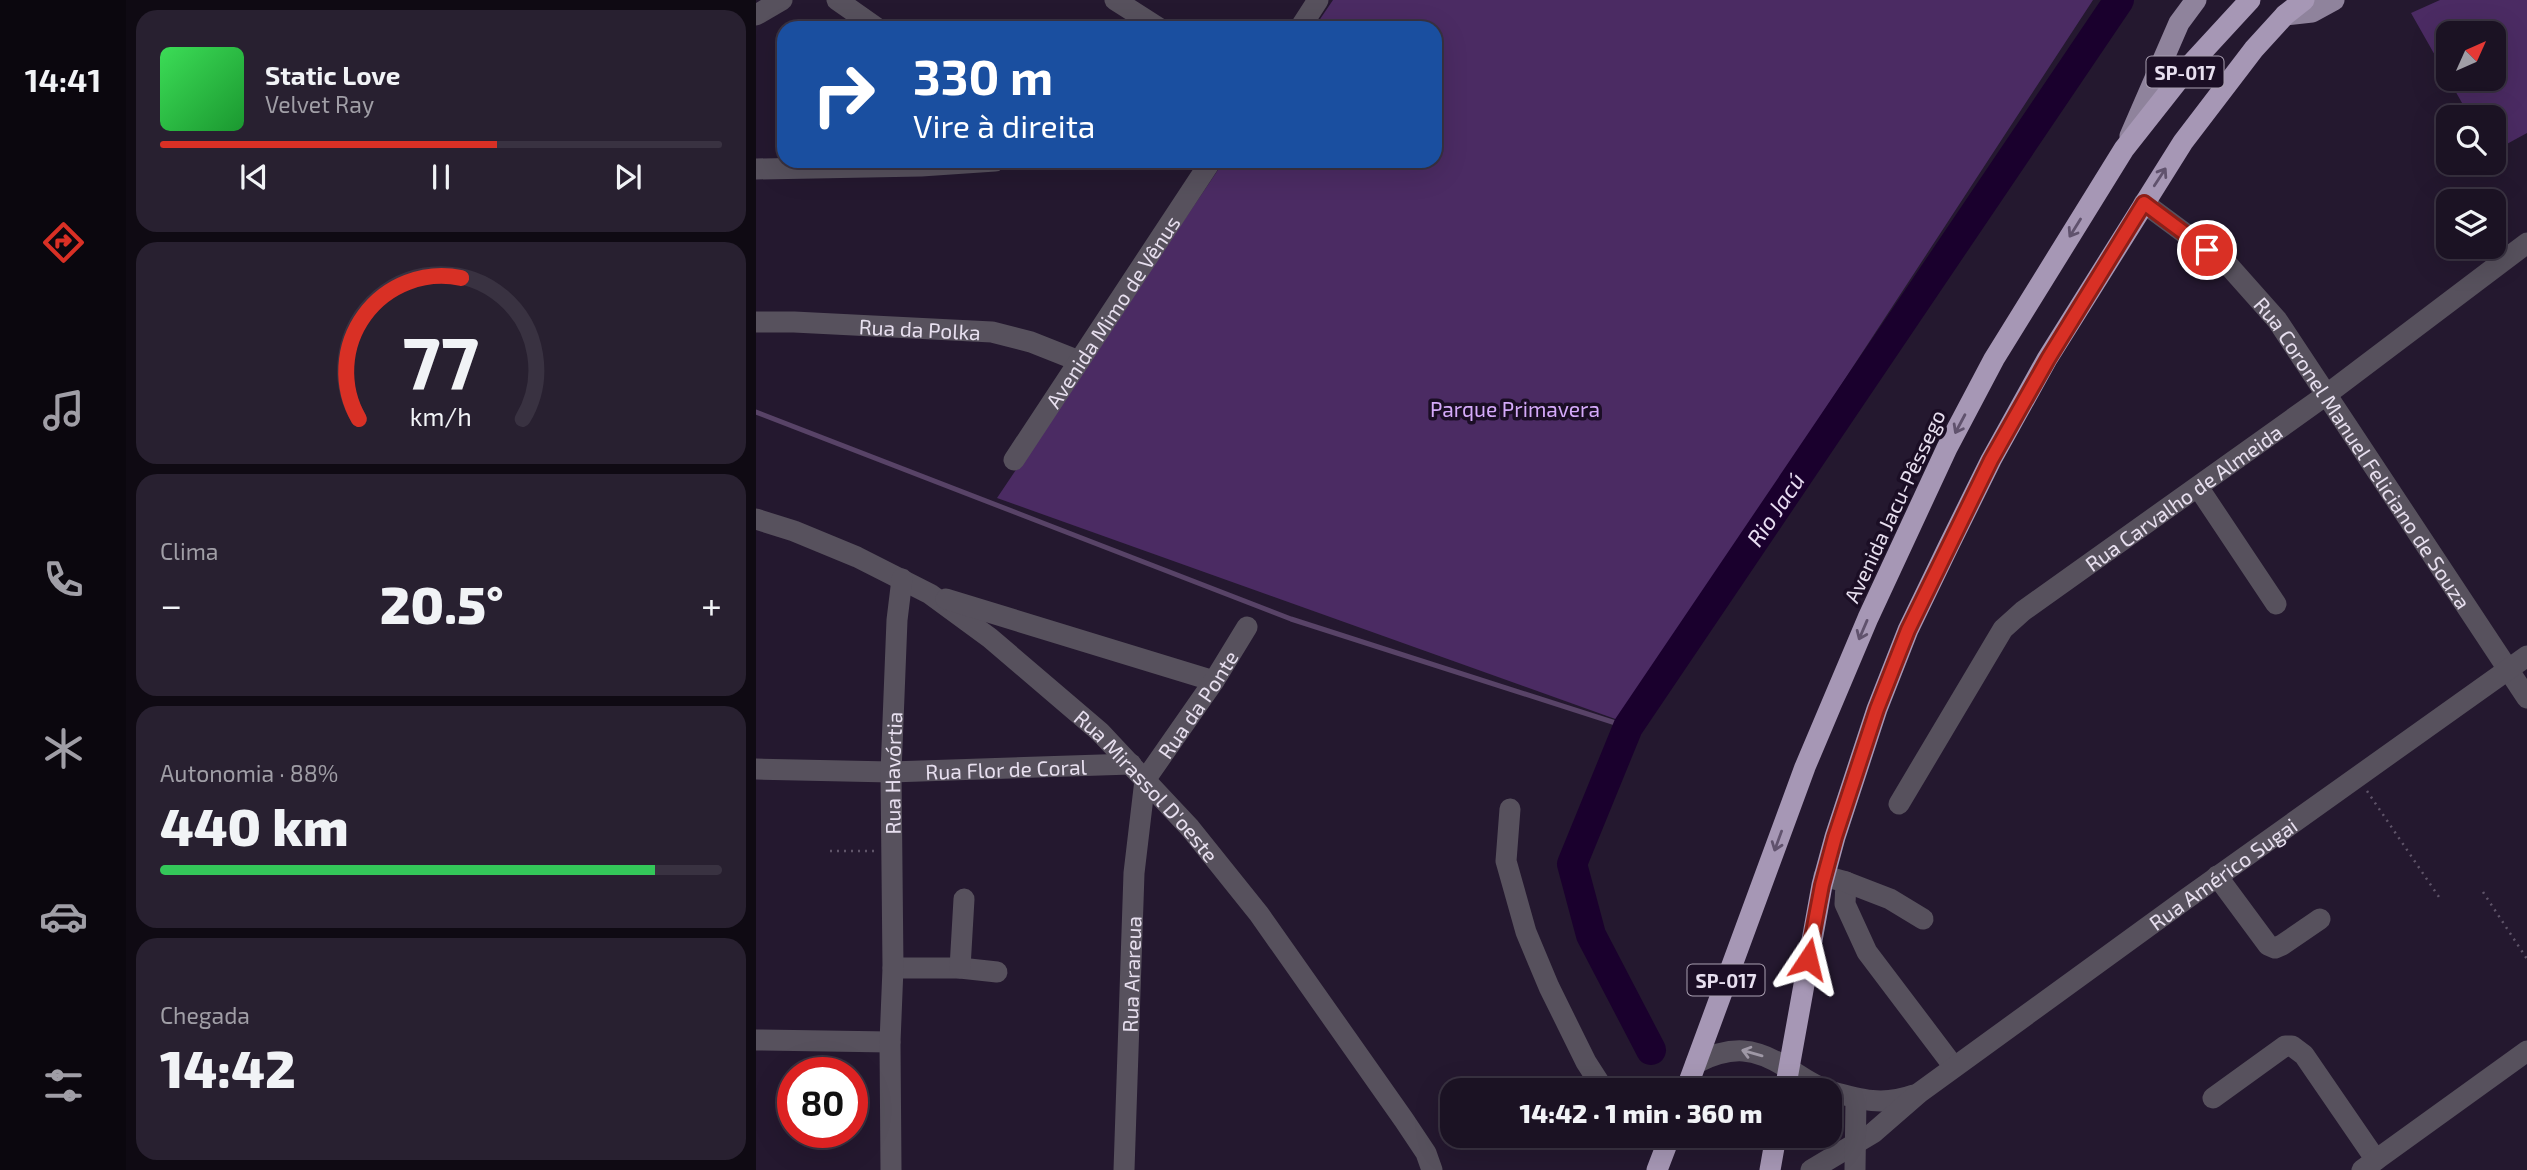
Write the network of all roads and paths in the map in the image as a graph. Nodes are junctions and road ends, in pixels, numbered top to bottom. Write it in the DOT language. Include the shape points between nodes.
graph roads {
  1 [pos="782,0"];
  2 [pos="836,0"];
  3 [pos="1115,0"];
  4 [pos="1318,0"];
  5 [pos="2196,0"];
  6 [pos="2250,0"];
  7 [pos="2304,0"];
  8 [pos="2333,0"];
  9 [pos="756,15"];
  10 [pos="2284,15"];
  11 [pos="867,21"];
  12 [pos="1148,21"];
  13 [pos="1304,21"];
  14 [pos="2124,149"];
  15 [pos="811,168"];
  16 [pos="1206,168"];
  17 [pos="756,169"];
  18 [pos="2144,203"];
  19 [pos="2527,243"];
  20 [pos="756,309"];
  21 [pos="756,322"];
  22 [pos="794,322"];
  23 [pos="1079,361"];
  24 [pos="2326,395"];
  25 [pos="1014,460"];
  26 [pos="2198,487"];
  27 [pos="756,519"];
  28 [pos="902,579"];
  29 [pos="930,594"];
  30 [pos="2276,604"];
  31 [pos="1247,627"];
  32 [pos="2527,656"];
  33 [pos="2507,670"];
  34 [pos="1214,681"];
  35 [pos="2527,698"];
  36 [pos="756,769"];
  37 [pos="891,772"];
  38 [pos="1138,772"];
  39 [pos="2358,777"];
  40 [pos="1899,804"];
  41 [pos="1510,809"];
  42 [pos="830,851"];
  43 [pos="892,851"];
  44 [pos="1824,876"];
  45 [pos="2217,876"];
  46 [pos="1846,882"];
  47 [pos="2483,892"];
  48 [pos="964,899"];
  49 [pos="2441,900"];
  50 [pos="1923,919"];
  51 [pos="2320,919"];
  52 [pos="2527,959"];
  53 [pos="893,968"];
  54 [pos="960,968"];
  55 [pos="997,972"];
  56 [pos="756,1040"];
  57 [pos="890,1042"];
  58 [pos="2527,1051"];
  59 [pos="1696,1063"];
  60 [pos="1788,1068"];
  61 [pos="1954,1068"];
  62 [pos="1596,1078"];
  63 [pos="1690,1078"];
  64 [pos="1786,1078"];
  65 [pos="1801,1078"];
  66 [pos="1919,1093"];
  67 [pos="1842,1095"];
  68 [pos="2213,1098"];
  69 [pos="1856,1099"];
  70 [pos="1856,1144"];
  71 [pos="1665,1148"];
  72 [pos="1774,1148"];
  73 [pos="2369,1165"];
  74 [pos="1815,1167"];
  75 [pos="891,1170"];
  76 [pos="1124,1170"];
  77 [pos="1432,1170"];
  78 [pos="1657,1170"];
  79 [pos="1770,1170"];
  80 [pos="1840,1170"];
  81 [pos="1855,1170"];
  1 -- 9 [label="street"];
  2 -- 11 [label="street"];
  3 -- 12 [label="street"];
  4 -- 13 [label="street"];
  5 -- 14 [label="main road" via="2179,23"];
  6 -- 14 [label="highway, Avenida Jacu-Pêssego / SP-017" via="2191,64"];
  7 -- 10 [label="highway, SP-017"];
  8 -- 10 [label="main road" via="2312,12"];
  18 -- 10 [label="highway, SP-017, one-way" via="2221,90"];
  14 -- 59 [label="highway, Avenida Jacu-Pêssego / SP-017, one-way" via="1994,359 1922,502 1810,755"];
  15 -- 17 [label="street"];
  16 -- 23 [label="street, Avenida Mimo de Vênus"];
  18 -- 24 [label="street, Rua Coronel Manuel Feliciano de Souza" via="2229,266 2277,320"];
  18 -- 44 [label="highway, SP-017" via="1991,460 1931,581 1877,709"];
  19 -- 24 [label="street, Rua Carvalho de Almeida"];
  20 -- 22 [label="street"];
  21 -- 22 [label="street, Rua da Polka"];
  22 -- 23 [label="street, Rua da Polka" via="992,332"];
  23 -- 25 [label="street, Avenida Mimo de Vênus"];
  24 -- 26 [label="street, Rua Carvalho de Almeida"];
  24 -- 33 [label="street, Rua Coronel Manuel Feliciano de Souza"];
  26 -- 30 [label="street"];
  26 -- 40 [label="street, Rua Carvalho de Almeida" via="2003,629"];
  27 -- 28 [label="street, Rua Mirassol D'oeste"];
  28 -- 29 [label="street, Rua Mirassol D'oeste"];
  28 -- 37 [label="street, Rua Havórtia"];
  29 -- 34 [label="street"];
  29 -- 38 [label="street, Rua Mirassol D'oeste" via="1053,691"];
  31 -- 34 [label="street, Rua da Ponte"];
  32 -- 33 [label="street, Rua Américo Sugai"];
  33 -- 35 [label="street, Rua Coronel Manuel Feliciano de Souza"];
  33 -- 39 [label="street, Rua Américo Sugai"];
  34 -- 38 [label="street, Rua da Ponte"];
  36 -- 37 [label="street, Rua Flor de Coral"];
  37 -- 38 [label="street, Rua Flor de Coral"];
  37 -- 43 [label="street, Rua Havórtia"];
  38 -- 76 [label="street, Rua Arareua"];
  38 -- 77 [label="street, Rua Mirassol D'oeste" via="1259,914 1404,1120"];
  39 -- 45 [label="street, Rua Américo Sugai"];
  39 -- 49 [label="path"];
  41 -- 62 [label="street" via="1506,861 1526,932"];
  42 -- 43 [label="path"];
  43 -- 53 [label="street, Rua Havórtia"];
  44 -- 46 [label="street"];
  44 -- 60 [label="highway, SP-017"];
  45 -- 51 [label="street" via="2267,945 2275,948"];
  45 -- 61 [label="street, Rua Américo Sugai"];
  46 -- 50 [label="street" via="1890,899"];
  46 -- 61 [label="street" via="1845,904 1867,952"];
  47 -- 52 [label="path"];
  48 -- 54 [label="street"];
  53 -- 54 [label="street"];
  53 -- 57 [label="street, Rua Havórtia"];
  54 -- 55 [label="street"];
  56 -- 57 [label="street"];
  57 -- 75 [label="street, Rua Havórtia"];
  58 -- 73 [label="street"];
  60 -- 59 [label="street, Rua Américo Sugai, one-way" via="1742,1050 1727,1050"];
  59 -- 63 [label="highway, Avenida Jacu-Pêssego / SP-017"];
  60 -- 64 [label="highway, SP-017"];
  60 -- 65 [label="street, Rua Américo Sugai"];
  61 -- 66 [label="street, Rua Américo Sugai"];
  66 -- 69 [label="street, Rua Américo Sugai" via="1895,1101"];
  66 -- 70 [label="street, Rua Américo Sugai"];
  67 -- 69 [label="street, Rua Américo Sugai"];
  68 -- 73 [label="street" via="2285,1046 2292,1046 2304,1055"];
  69 -- 70 [label="street"];
  70 -- 74 [label="street, Rua Américo Sugai"];
  70 -- 81 [label="street"];
  71 -- 78 [label="highway"];
  72 -- 79 [label="highway"];
  74 -- 80 [label="street, Rua Américo Sugai"];
}
